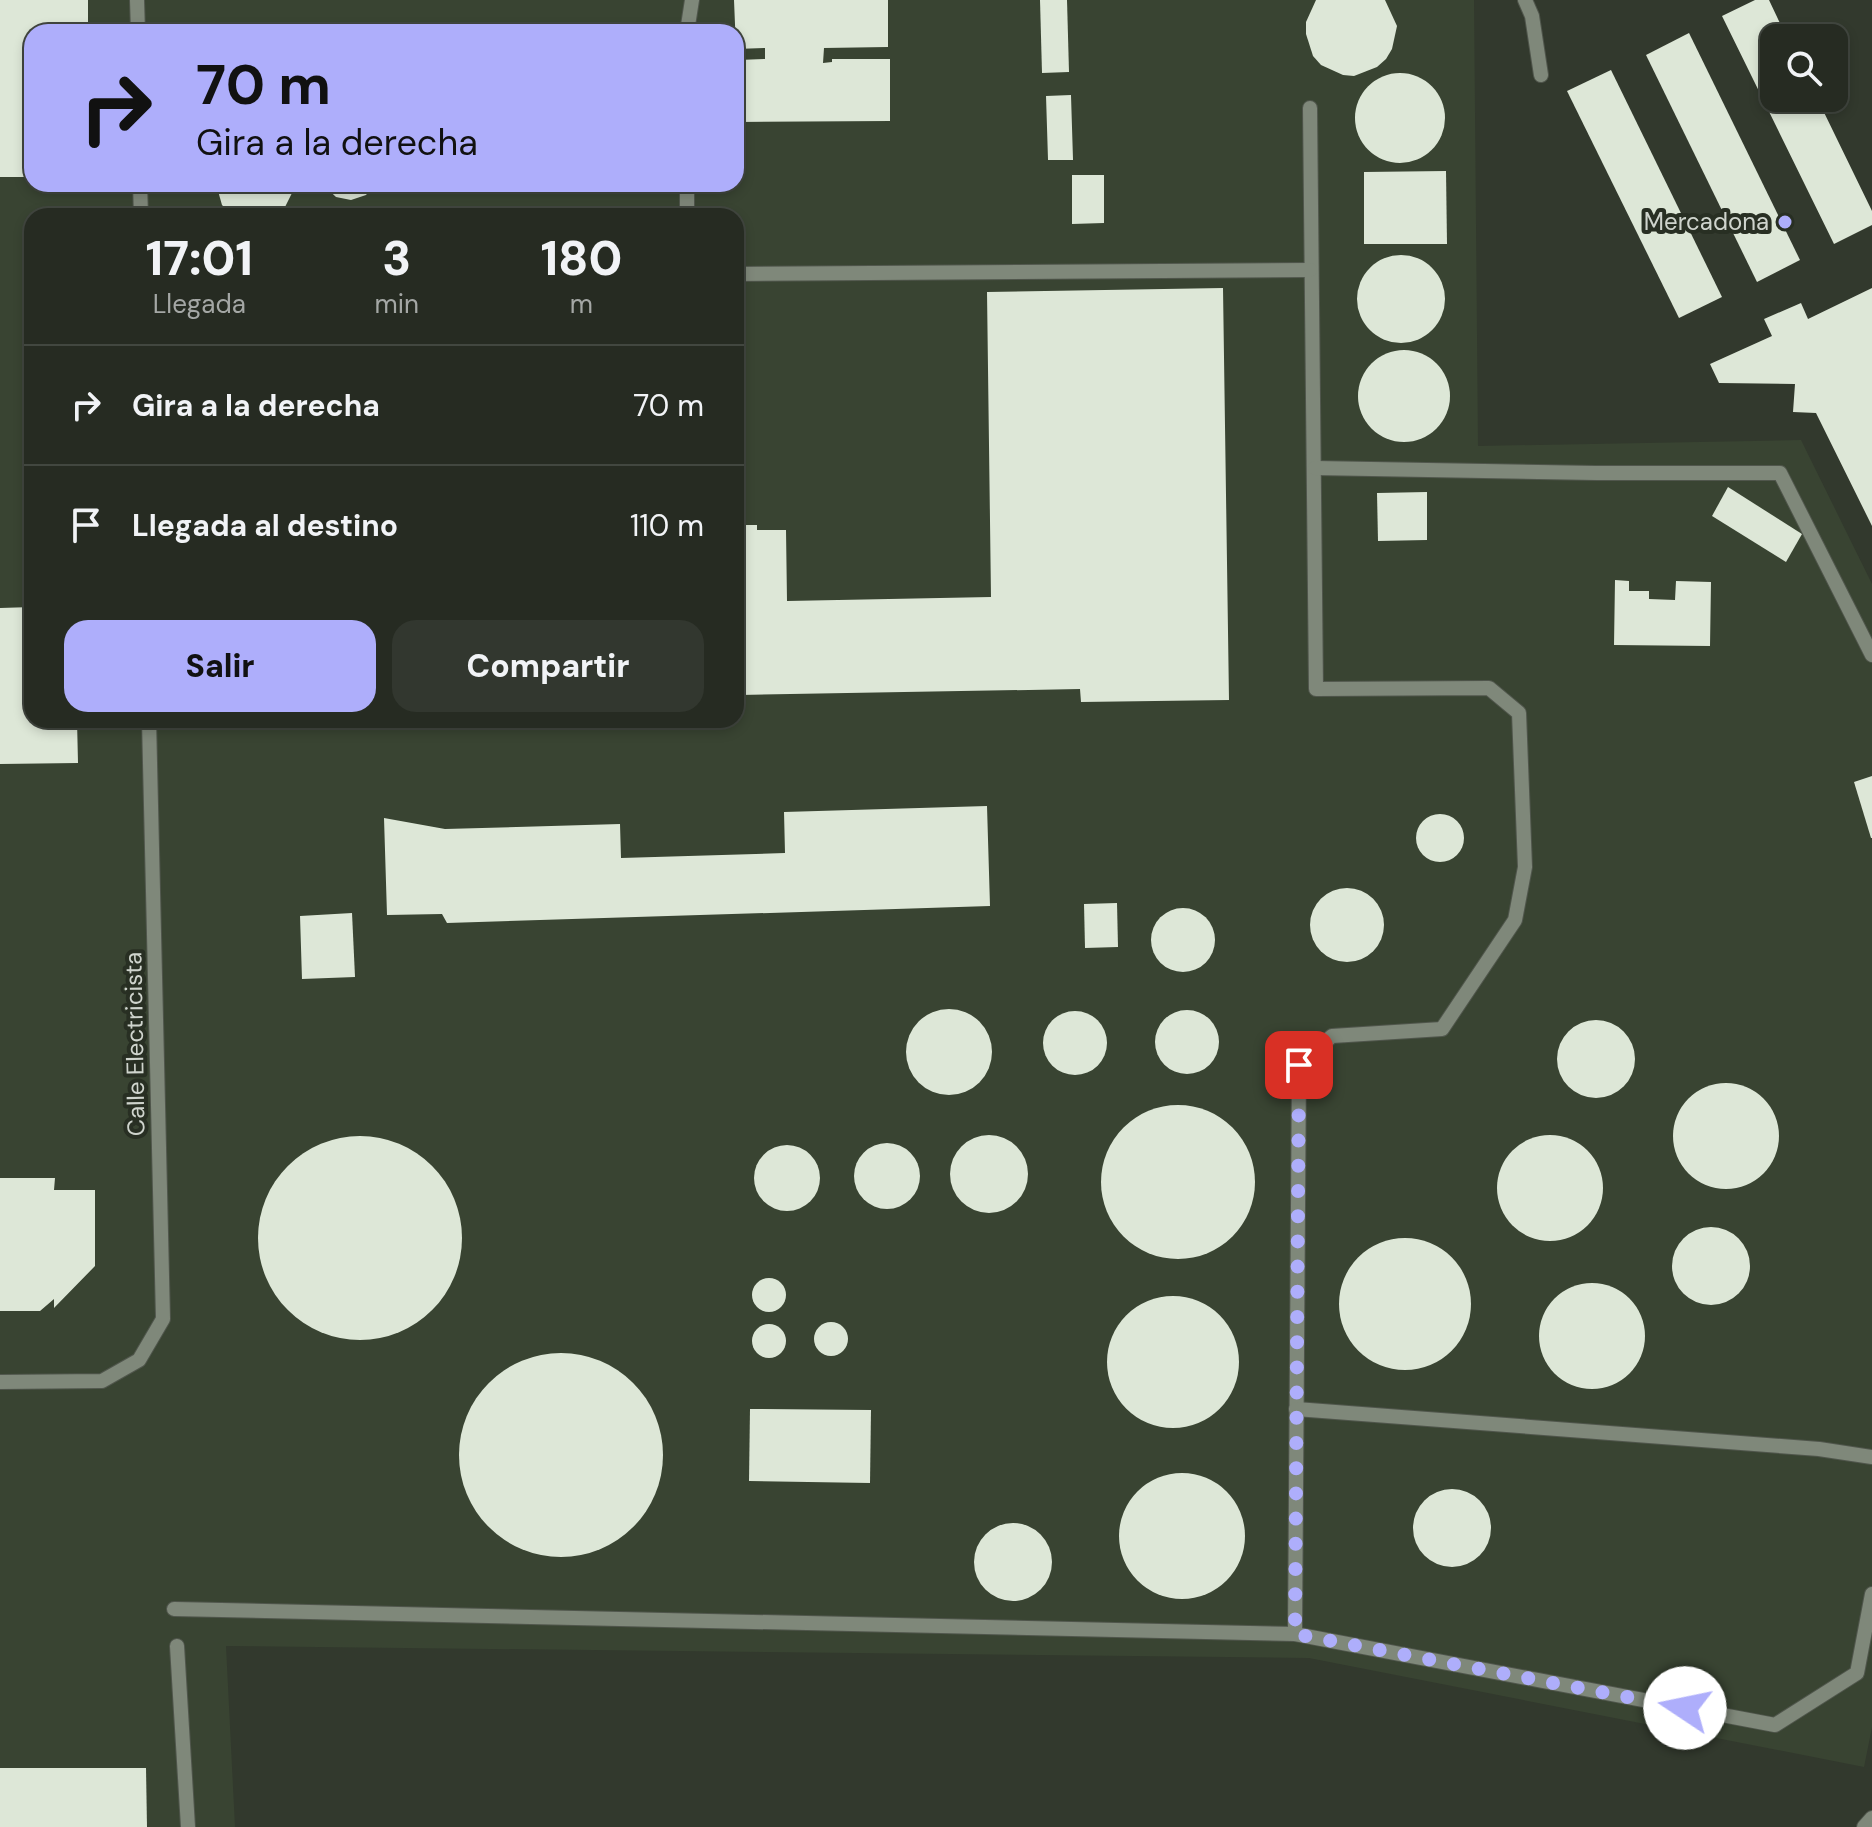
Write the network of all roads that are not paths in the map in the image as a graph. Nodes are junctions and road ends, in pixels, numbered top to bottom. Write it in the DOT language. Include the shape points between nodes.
graph roads {
  1 [pos="137,0"];
  2 [pos="692,0"];
  3 [pos="1525,0"];
  4 [pos="138,24"];
  5 [pos="688,24"];
  6 [pos="1541,75"];
  7 [pos="1310,108"];
  8 [pos="1310,270"];
  9 [pos="744,274"];
  10 [pos="1315,468"];
  11 [pos="1872,655"];
  12 [pos="149,728"];
  13 [pos="0,1382"];
  14 [pos="1296,1409"];
  15 [pos="1872,1457"];
  16 [pos="1872,1594"];
  17 [pos="174,1609"];
  18 [pos="1295,1634"];
  19 [pos="177,1646"];
  20 [pos="1872,1818"];
  21 [pos="188,1827"];
  22 [pos="1864,1827"];
  1 -- 4 [label="street"];
  2 -- 5 [label="street"];
  3 -- 6 [label="street"];
  7 -- 8 [label="street"];
  8 -- 9 [label="street"];
  8 -- 10 [label="street"];
  10 -- 11 [label="street" via="1780,473"];
  10 -- 14 [label="street" via="1316,689 1489,688 1519,713 1525,867 1515,920 1442,1029 1332,1036 1299,1065"];
  12 -- 13 [label="street, Calle Electricista" via="163,1319 139,1360 102,1381"];
  14 -- 15 [label="street"];
  14 -- 18 [label="street"];
  16 -- 18 [label="street" via="1857,1673 1775,1725"];
  17 -- 18 [label="street"];
  19 -- 21 [label="street"];
  20 -- 22 [label="street"];
}
